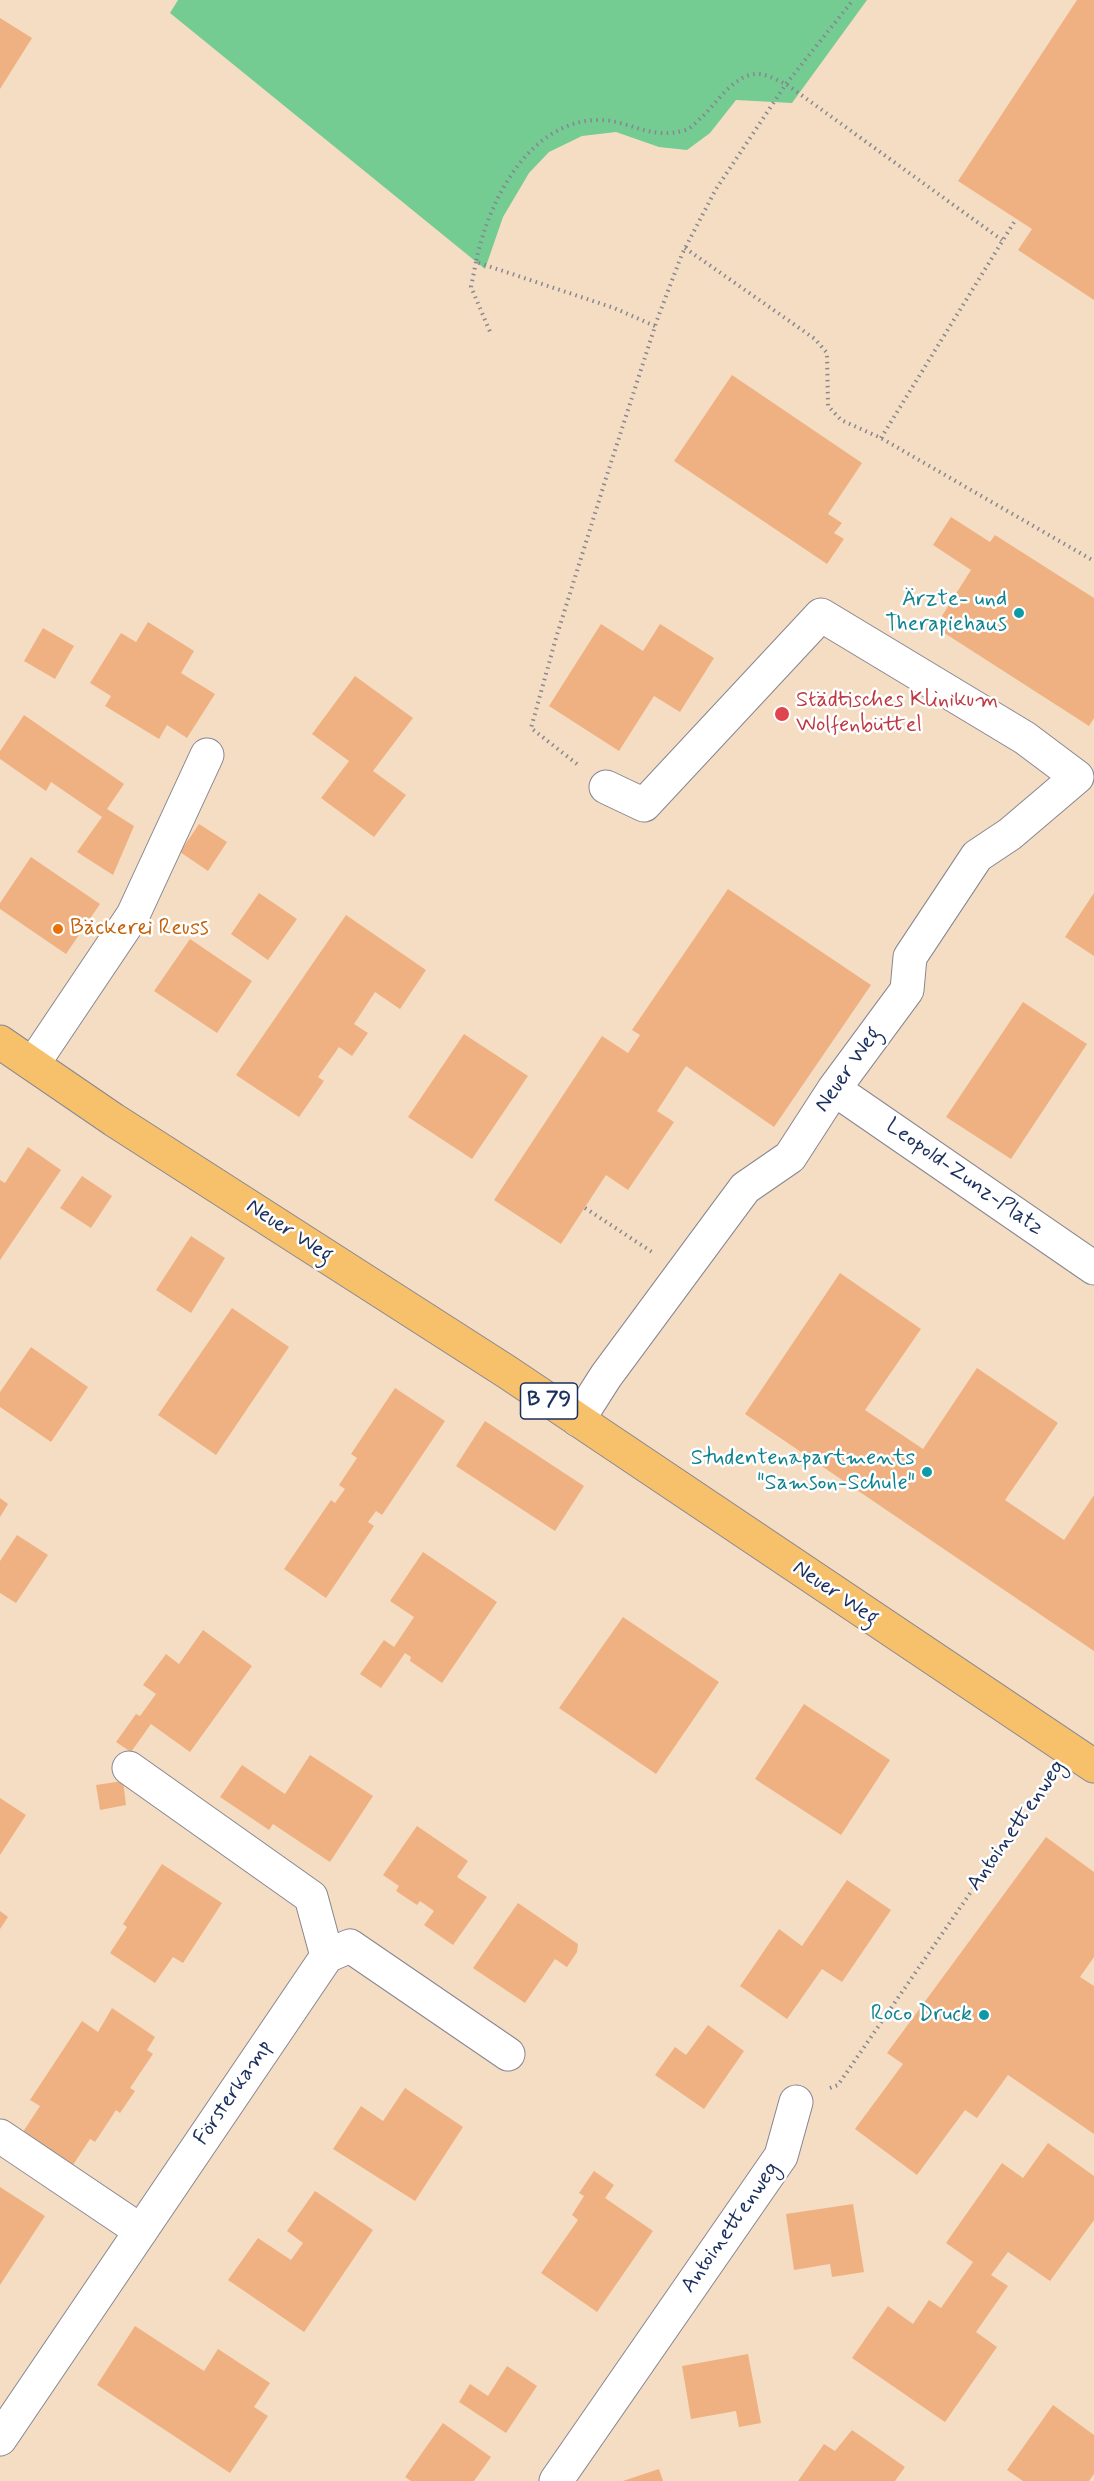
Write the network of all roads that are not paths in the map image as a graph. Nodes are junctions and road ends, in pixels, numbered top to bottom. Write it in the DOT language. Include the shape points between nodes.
graph roads {
  1 [pos="207,755"];
  2 [pos="1085,780"];
  3 [pos="606,787"];
  4 [pos="0,1042"];
  5 [pos="33,1064"];
  6 [pos="834,1089"];
  7 [pos="1094,1268"];
  8 [pos="578,1420"];
  9 [pos="1082,1758"];
  10 [pos="129,1768"];
  11 [pos="327,1956"];
  12 [pos="508,2054"];
  13 [pos="796,2102"];
  14 [pos="0,2136"];
  15 [pos="141,2230"];
  16 [pos="0,2439"];
  17 [pos="556,2481"];
  1 -- 5 [label="street" via="134,915"];
  2 -- 3 [label="street, Neuer Weg" via="1025,738 821,615 644,805"];
  2 -- 6 [label="street, Neuer Weg" via="977,856 910,957 907,990"];
  4 -- 5 [label="main road, Neuer Weg / B 79"];
  5 -- 8 [label="main road, Neuer Weg / B 79"];
  6 -- 7 [label="street, Leopold-Zunz-Platz"];
  6 -- 8 [label="street, Neuer Weg" via="790,1157 745,1188"];
  8 -- 9 [label="main road, Neuer Weg / B 79"];
  10 -- 11 [label="street" via="311,1896"];
  11 -- 12 [label="street" via="350,1946"];
  11 -- 15 [label="street, Försterkamp"];
  13 -- 17 [label="street, Antoinettenweg" via="781,2156"];
  14 -- 15 [label="street"];
  15 -- 16 [label="street, Försterkamp"];
}
